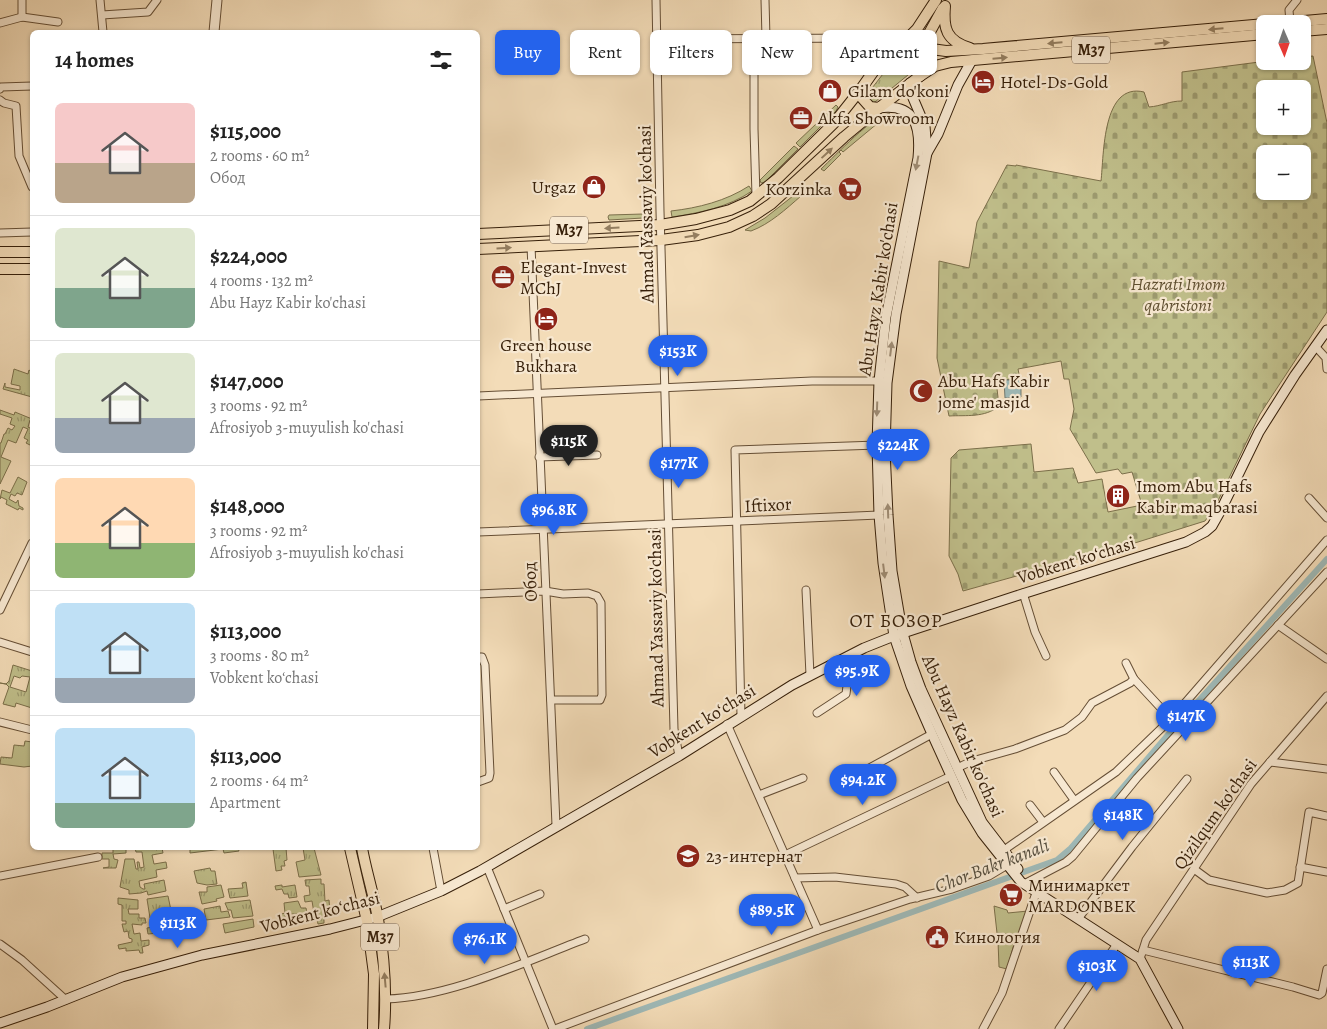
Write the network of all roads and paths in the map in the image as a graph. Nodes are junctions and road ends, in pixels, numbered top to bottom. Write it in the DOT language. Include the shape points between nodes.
graph roads {
  1 [pos="22,0"];
  2 [pos="100,0"];
  3 [pos="157,0"];
  4 [pos="217,0"];
  5 [pos="656,0"];
  6 [pos="765,0"];
  7 [pos="936,0"];
  8 [pos="1297,0"];
  9 [pos="946,3"];
  10 [pos="102,15"];
  11 [pos="1289,15"];
  12 [pos="22,17"];
  13 [pos="1327,19"];
  14 [pos="1311,20"];
  15 [pos="58,22"];
  16 [pos="0,23"];
  17 [pos="1256,25"];
  18 [pos="1327,28"];
  19 [pos="103,30"];
  20 [pos="214,30"];
  21 [pos="657,30"];
  22 [pos="766,30"];
  23 [pos="916,30"];
  24 [pos="931,30"];
  25 [pos="1311,30"];
  26 [pos="1256,35"];
  27 [pos="984,49"];
  28 [pos="937,50"];
  29 [pos="972,60"];
  30 [pos="658,75"];
  31 [pos="754,75"];
  32 [pos="871,75"];
  33 [pos="920,76"];
  34 [pos="910,83"];
  35 [pos="30,86"];
  36 [pos="0,89"];
  37 [pos="861,89"];
  38 [pos="0,100"];
  39 [pos="879,108"];
  40 [pos="927,153"];
  41 [pos="30,182"];
  42 [pos="756,196"];
  43 [pos="911,211"];
  44 [pos="660,225"];
  45 [pos="30,232"];
  46 [pos="0,233"];
  47 [pos="480,234"];
  48 [pos="661,240"];
  49 [pos="530,246"];
  50 [pos="480,249"];
  51 [pos="0,252"];
  52 [pos="30,252"];
  53 [pos="0,269"];
  54 [pos="30,269"];
  55 [pos="1327,330"];
  56 [pos="1315,346"];
  57 [pos="1327,369"];
  58 [pos="878,381"];
  59 [pos="666,388"];
  60 [pos="537,393"];
  61 [pos="480,396"];
  62 [pos="876,445"];
  63 [pos="597,455"];
  64 [pos="539,457"];
  65 [pos="1309,498"];
  66 [pos="879,515"];
  67 [pos="1327,518"];
  68 [pos="737,521"];
  69 [pos="669,524"];
  70 [pos="542,528"];
  71 [pos="480,532"];
  72 [pos="1327,540"];
  73 [pos="30,548"];
  74 [pos="1327,572"];
  75 [pos="806,590"];
  76 [pos="545,591"];
  77 [pos="1023,593"];
  78 [pos="480,594"];
  79 [pos="0,610"];
  80 [pos="1278,625"];
  81 [pos="898,635"];
  82 [pos="0,642"];
  83 [pos="30,651"];
  84 [pos="1046,656"];
  85 [pos="480,657"];
  86 [pos="1327,659"];
  87 [pos="839,660"];
  88 [pos="1126,663"];
  89 [pos="810,675"];
  90 [pos="1134,679"];
  91 [pos="1327,696"];
  92 [pos="551,700"];
  93 [pos="817,713"];
  94 [pos="741,716"];
  95 [pos="1171,719"];
  96 [pos="0,722"];
  97 [pos="727,724"];
  98 [pos="30,730"];
  99 [pos="932,734"];
  100 [pos="679,756"];
  101 [pos="1270,762"];
  102 [pos="1327,769"];
  103 [pos="954,772"];
  104 [pos="1054,772"];
  105 [pos="804,778"];
  106 [pos="852,778"];
  107 [pos="1187,779"];
  108 [pos="480,781"];
  109 [pos="759,795"];
  110 [pos="1074,800"];
  111 [pos="1030,805"];
  112 [pos="1327,816"];
  113 [pos="1043,822"];
  114 [pos="556,826"];
  115 [pos="350,850"];
  116 [pos="362,850"];
  117 [pos="434,850"];
  118 [pos="1004,850"];
  119 [pos="785,855"];
  120 [pos="98,857"];
  121 [pos="1008,864"];
  122 [pos="487,867"];
  123 [pos="1300,867"];
  124 [pos="1194,869"];
  125 [pos="1327,872"];
  126 [pos="0,876"];
  127 [pos="795,878"];
  128 [pos="1025,881"];
  129 [pos="441,891"];
  130 [pos="1036,893"];
  131 [pos="540,894"];
  132 [pos="917,898"];
  133 [pos="504,909"];
  134 [pos="378,917"];
  135 [pos="1078,919"];
  136 [pos="367,921"];
  137 [pos="818,930"];
  138 [pos="585,939"];
  139 [pos="0,944"];
  140 [pos="1117,944"];
  141 [pos="1142,954"];
  142 [pos="525,962"];
  143 [pos="1327,969"];
  144 [pos="386,999"];
  145 [pos="66,1000"];
  146 [pos="0,1023"];
  147 [pos="373,1029"];
  148 [pos="384,1029"];
  149 [pos="554,1029"];
  150 [pos="983,1029"];
  151 [pos="1059,1029"];
  152 [pos="1178,1029"];
  1 -- 12 [label="street"];
  2 -- 10 [label="street"];
  3 -- 10 [label="street" via="148,12"];
  4 -- 20 [label="main road"];
  5 -- 21 [label="street, Ahmad Yassaviy ko'chasi"];
  6 -- 22 [label="street"];
  7 -- 23 [label="main road"];
  8 -- 11 [label="street" via="1289,10"];
  9 -- 24 [label="main road"];
  9 -- 27 [label="main road" via="944,26 951,37 964,46"];
  10 -- 19 [label="street"];
  12 -- 15 [label="street"];
  12 -- 16 [label="street"];
  13 -- 14 [label="main road"];
  17 -- 27 [label="main road, M37, one-way"];
  18 -- 25 [label="main road"];
  29 -- 26 [label="main road, M37, one-way"];
  27 -- 28 [label="main road, M37"];
  29 -- 33 [label="main road, M37" via="939,65"];
  29 -- 40 [label="main road"];
  30 -- 44 [label="street, Ahmad Yassaviy ko'chasi"];
  31 -- 42 [label="street"];
  32 -- 37 [label="main road, M37"];
  33 -- 34 [label="main road, M37"];
  34 -- 39 [label="main road, M37"];
  34 -- 40 [label="main road, Abu Hayz Kabir ko'chasi" via="925,126"];
  35 -- 36 [label="street"];
  37 -- 39 [label="main road" via="866,104"];
  37 -- 42 [label="main road, M37" via="834,123"];
  38 -- 41 [label="street" via="16,106 19,156"];
  39 -- 43 [label="main road, Abu Hayz Kabir ko'chasi, one-way" via="902,110 912,116 917,128 918,158"];
  48 -- 39 [label="main road, M37, one-way" via="711,232 758,214"];
  40 -- 43 [label="main road, Abu Hayz Kabir ko'chasi"];
  42 -- 44 [label="main road, M37" via="719,213"];
  43 -- 58 [label="main road, Abu Hayz Kabir ko'chasi" via="886,317"];
  81 -- 43 [label="main road, Abu Hayz Kabir ko'chasi, one-way" via="886,469 887,375"];
  44 -- 47 [label="main road, M37, one-way"];
  44 -- 48 [label="street, Ahmad Yassaviy ko'chasi"];
  45 -- 46 [label="street"];
  48 -- 49 [label="main road, M37"];
  48 -- 59 [label="street, Ahmad Yassaviy ko'chasi"];
  50 -- 49 [label="main road, M37, one-way"];
  49 -- 60 [label="street, Обод"];
  51 -- 52 [label="main road"];
  53 -- 54 [label="main road"];
  55 -- 56 [label="main road, Vobkent koʻchasi"];
  56 -- 57 [label="street" via="1326,358"];
  56 -- 77 [label="main road, Vobkent koʻchasi" via="1258,432 1209,529 1180,545"];
  58 -- 59 [label="street"];
  58 -- 62 [label="main road, Abu Hayz Kabir ko'chasi, one-way"];
  59 -- 60 [label="street"];
  59 -- 69 [label="street, Ahmad Yassaviy ko'chasi"];
  60 -- 61 [label="street"];
  60 -- 64 [label="street, Обод"];
  62 -- 66 [label="main road, Abu Hayz Kabir ko'chasi"];
  62 -- 68 [label="street" via="735,450"];
  63 -- 64 [label="street"];
  64 -- 70 [label="street, Обод"];
  65 -- 67 [label="street"];
  66 -- 68 [label="street, Iftixor"];
  66 -- 81 [label="main road, Abu Hayz Kabir ko'chasi, one-way" via="883,563"];
  68 -- 69 [label="street, Iftixor"];
  68 -- 94 [label="street"];
  69 -- 70 [label="street, Iftixor"];
  69 -- 100 [label="street, Ahmad Yassaviy ko'chasi" via="674,730"];
  70 -- 71 [label="street, Iftixor"];
  70 -- 76 [label="street, Обод"];
  72 -- 95 [label="street"];
  73 -- 79 [label="street"];
  74 -- 80 [label="street"];
  75 -- 89 [label="street"];
  76 -- 78 [label="street"];
  76 -- 92 [label="street, Обод"];
  76 -- 92 [label="street" via="588,593 597,596 601,603 600,700"];
  77 -- 81 [label="main road, Vobkent koʻchasi"];
  77 -- 84 [label="street"];
  80 -- 86 [label="street"];
  80 -- 128 [label="street" via="1137,778 1073,856"];
  81 -- 87 [label="main road, Vobkent koʻchasi"];
  81 -- 99 [label="main road, Abu Hayz Kabir ko'chasi" via="911,686"];
  81 -- 103 [label="main road, Abu Hayz Kabir ko'chasi"];
  82 -- 83 [label="street"];
  85 -- 108 [label="street" via="486,665 490,773 489,778"];
  87 -- 89 [label="main road, Vobkent koʻchasi"];
  87 -- 93 [label="street" via="847,686 846,694"];
  88 -- 90 [label="street"];
  89 -- 94 [label="main road, Vobkent koʻchasi"];
  90 -- 95 [label="street"];
  90 -- 103 [label="street" via="1092,703 1065,730 972,761"];
  91 -- 101 [label="street, Qizilqum ko'chasi"];
  92 -- 114 [label="street, Обод"];
  94 -- 97 [label="main road, Vobkent koʻchasi"];
  95 -- 110 [label="street" via="1116,772"];
  96 -- 98 [label="street"];
  97 -- 100 [label="main road, Vobkent koʻchasi"];
  97 -- 109 [label="street"];
  99 -- 103 [label="main road, Abu Hayz Kabir ko'chasi"];
  99 -- 106 [label="street"];
  100 -- 114 [label="main road, Vobkent koʻchasi"];
  101 -- 102 [label="street"];
  101 -- 124 [label="street, Qizilqum ko'chasi" via="1251,784"];
  103 -- 118 [label="main road, Abu Hayz Kabir ko'chasi" via="982,822"];
  103 -- 119 [label="street"];
  103 -- 121 [label="main road, Abu Hayz Kabir ko'chasi" via="975,822"];
  104 -- 110 [label="street"];
  105 -- 109 [label="street"];
  107 -- 135 [label="street"];
  109 -- 119 [label="street"];
  110 -- 113 [label="street"];
  111 -- 113 [label="street"];
  112 -- 123 [label="street" via="1309,812"];
  113 -- 118 [label="street"];
  114 -- 122 [label="main road, Vobkent koʻchasi"];
  115 -- 136 [label="main road, M37"];
  116 -- 134 [label="main road, M37"];
  117 -- 129 [label="street"];
  118 -- 121 [label="main road, Abu Hayz Kabir ko'chasi"];
  119 -- 127 [label="street"];
  120 -- 126 [label="street"];
  121 -- 128 [label="main road"];
  121 -- 132 [label="street" via="989,876"];
  122 -- 129 [label="main road, Vobkent koʻchasi"];
  122 -- 133 [label="street"];
  123 -- 124 [label="street" via="1298,883 1285,890 1267,893 1209,880"];
  123 -- 125 [label="street"];
  124 -- 141 [label="street, Qizilqum ko'chasi" via="1146,940"];
  127 -- 132 [label="street" via="835,877 902,885"];
  127 -- 137 [label="street"];
  128 -- 130 [label="main road"];
  129 -- 134 [label="main road, Vobkent koʻchasi"];
  130 -- 135 [label="main road"];
  130 -- 150 [label="street" via="1002,994"];
  131 -- 133 [label="street"];
  132 -- 137 [label="street"];
  133 -- 142 [label="street"];
  134 -- 136 [label="main road, Vobkent koʻchasi"];
  144 -- 134 [label="main road, M37, one-way"];
  135 -- 140 [label="main road"];
  136 -- 145 [label="main road, Vobkent koʻchasi" via="202,955 122,977"];
  136 -- 147 [label="main road, M37" via="374,974"];
  137 -- 149 [label="street"];
  138 -- 142 [label="street"];
  139 -- 145 [label="street"];
  140 -- 141 [label="main road"];
  140 -- 151 [label="street"];
  141 -- 143 [label="street" via="1319,995 1324,988"];
  141 -- 152 [label="main road"];
  142 -- 144 [label="street" via="422,996"];
  142 -- 149 [label="street"];
  144 -- 148 [label="main road, M37"];
  145 -- 146 [label="main road, Vobkent koʻchasi"];
}
